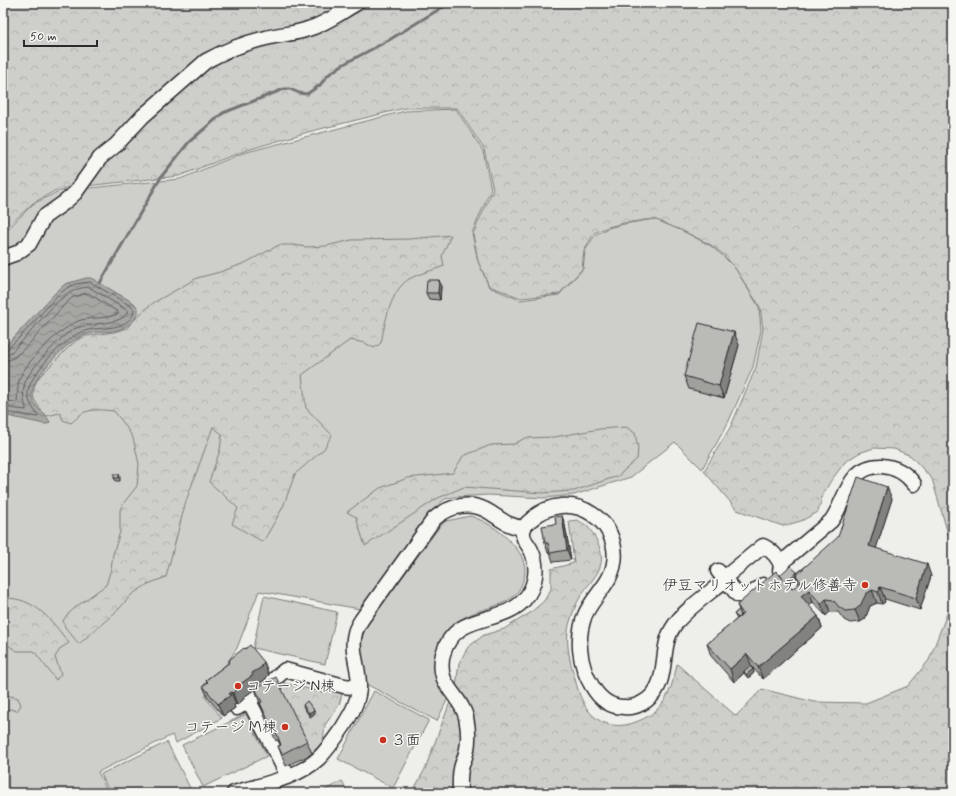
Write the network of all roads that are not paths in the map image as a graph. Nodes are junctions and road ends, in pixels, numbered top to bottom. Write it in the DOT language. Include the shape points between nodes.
graph roads {
  1 [pos="357,3"];
  2 [pos="3,258"];
  3 [pos="914,484"];
  4 [pos="524,528"];
  5 [pos="780,563"];
  6 [pos="722,576"];
  7 [pos="359,688"];
  8 [pos="288,776"];
  9 [pos="234,793"];
  10 [pos="460,793"];
  1 -- 2 [label="street" via="321,25 241,45 206,61 142,116 116,145 100,158 75,193 44,217 29,244 17,253"];
  3 -- 5 [label="street" via="906,475 890,467 879,466 862,472 853,479 831,521"];
  4 -- 6 [label="street" via="545,510 572,506 590,512 609,531 614,549 613,567 608,580 585,614 580,646 582,662 591,684 604,701 617,706 637,706 653,694 662,677 667,642 675,623"];
  4 -- 7 [label="street" via="503,522 474,506 456,506 434,519 355,631 354,652"];
  4 -- 10 [label="street" via="524,538 535,563 535,578 525,599 513,609 462,628 452,636 444,653 444,677 448,689 463,709 467,723 467,750 461,772"];
  5 -- 6 [label="street" via="774,553 763,546"];
  5 -- 6 [label="street" via="782,568 749,596 738,595"];
  7 -- 8 [label="street" via="354,710 324,752 309,766"];
  7 -- 8 [label="street" via="285,670 243,705"];
  8 -- 9 [label="street"];
}
